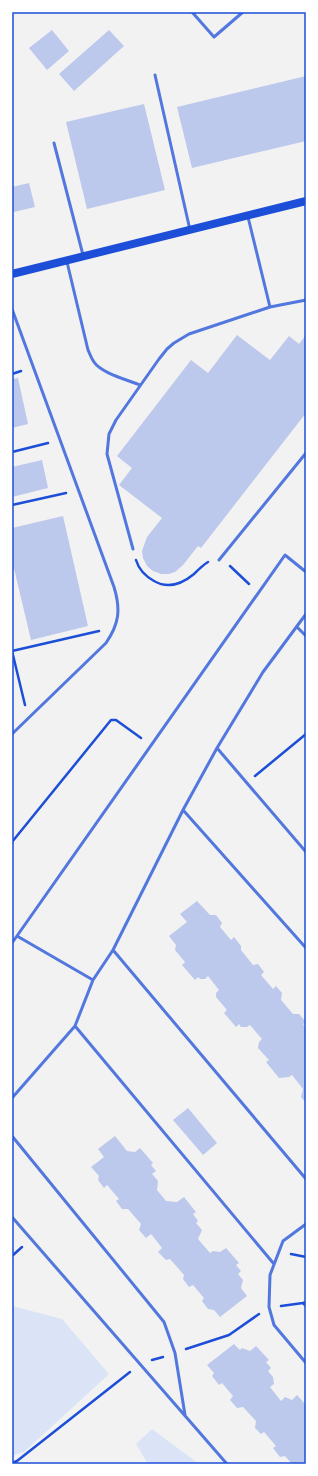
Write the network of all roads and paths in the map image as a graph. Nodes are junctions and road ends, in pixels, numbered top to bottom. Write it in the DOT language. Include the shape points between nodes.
graph roads {
  1 [pos="192,12"];
  2 [pos="243,12"];
  3 [pos="156,74"];
  4 [pos="54,142"];
  5 [pos="306,201"];
  6 [pos="248,215"];
  7 [pos="190,230"];
  8 [pos="83,256"];
  9 [pos="66,261"];
  10 [pos="12,274"];
  11 [pos="306,300"];
  12 [pos="270,307"];
  13 [pos="12,309"];
  14 [pos="140,385"];
  15 [pos="60,440"];
  16 [pos="12,452"];
  17 [pos="306,453"];
  18 [pos="78,490"];
  19 [pos="12,505"];
  20 [pos="133,549"];
  21 [pos="219,560"];
  22 [pos="306,572"];
  23 [pos="258,593"];
  24 [pos="306,614"];
  25 [pos="116,627"];
  26 [pos="297,627"];
  27 [pos="306,636"];
  28 [pos="12,651"];
  29 [pos="28,719"];
  30 [pos="12,734"];
  31 [pos="306,734"];
  32 [pos="151,745"];
  33 [pos="218,748"];
  34 [pos="247,783"];
  35 [pos="183,810"];
  36 [pos="12,842"];
  37 [pos="306,852"];
  38 [pos="17,936"];
  39 [pos="12,943"];
  40 [pos="306,948"];
  41 [pos="113,950"];
  42 [pos="93,980"];
  43 [pos="75,1026"];
  44 [pos="12,1098"];
  45 [pos="12,1136"];
  46 [pos="306,1179"];
  47 [pos="12,1217"];
  48 [pos="306,1224"];
  49 [pos="274,1264"];
  50 [pos="306,1302"];
  51 [pos="306,1306"];
  52 [pos="306,1363"];
  53 [pos="185,1415"];
  54 [pos="227,1464"];
  1 -- 2 [label="lane" via="214,37"];
  3 -- 7 [label="lane"];
  4 -- 8 [label="lane"];
  5 -- 6 [label="main road"];
  6 -- 7 [label="main road"];
  6 -- 12 [label="lane"];
  7 -- 8 [label="main road"];
  8 -- 9 [label="main road"];
  9 -- 10 [label="main road"];
  9 -- 14 [label="lane" via="93,361 105,371"];
  11 -- 12 [label="lane"];
  12 -- 14 [label="lane" via="189,334 167,349"];
  13 -- 15 [label="lane"];
  14 -- 20 [label="lane" via="112,427 107,454"];
  15 -- 16 [label="path"];
  15 -- 18 [label="lane"];
  17 -- 21 [label="lane"];
  18 -- 19 [label="path"];
  18 -- 25 [label="lane" via="118,599"];
  20 -- 21 [label="path" via="138,568 146,577 158,584 180,583 206,563"];
  21 -- 23 [label="path" via="231,567"];
  22 -- 23 [label="lane" via="285,555"];
  23 -- 32 [label="lane"];
  24 -- 26 [label="lane"];
  25 -- 28 [label="path"];
  25 -- 29 [label="lane" via="106,643"];
  26 -- 27 [label="lane"];
  26 -- 33 [label="lane" via="262,672"];
  28 -- 29 [label="path"];
  29 -- 30 [label="lane"];
  31 -- 34 [label="path"];
  32 -- 36 [label="path" via="116,720 111,720"];
  32 -- 38 [label="lane"];
  33 -- 34 [label="lane"];
  33 -- 35 [label="lane"];
  34 -- 37 [label="lane"];
  35 -- 40 [label="lane"];
  35 -- 41 [label="lane"];
  38 -- 39 [label="lane"];
  38 -- 42 [label="lane"];
  41 -- 42 [label="lane"];
  41 -- 46 [label="lane"];
  42 -- 43 [label="lane"];
  43 -- 44 [label="lane"];
  43 -- 49 [label="lane"];
  45 -- 53 [label="lane" via="164,1322 175,1353"];
  47 -- 53 [label="lane"];
  48 -- 49 [label="lane" via="283,1241"];
  49 -- 52 [label="lane" via="270,1275 269,1307 274,1325"];
  50 -- 51 [label="path" via="303,1303"];
  53 -- 54 [label="lane"];
}
